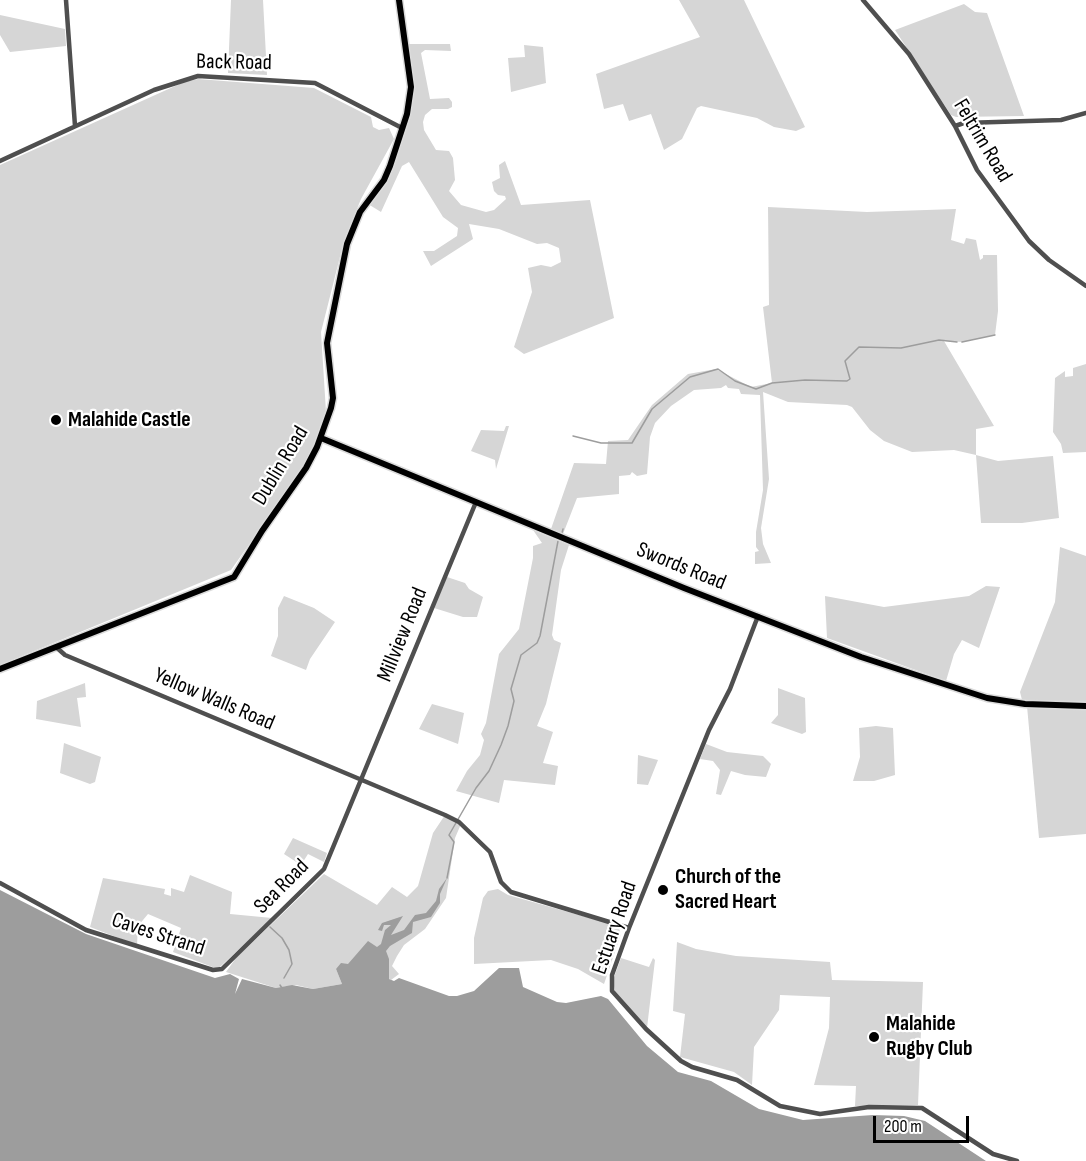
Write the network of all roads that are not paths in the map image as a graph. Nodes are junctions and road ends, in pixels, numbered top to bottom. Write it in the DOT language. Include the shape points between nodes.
graph roads {
  1 [pos="66,0"];
  2 [pos="399,0"];
  3 [pos="862,0"];
  4 [pos="1086,113"];
  5 [pos="75,126"];
  6 [pos="955,126"];
  7 [pos="402,128"];
  8 [pos="0,161"];
  9 [pos="1086,286"];
  10 [pos="321,438"];
  11 [pos="476,502"];
  12 [pos="758,616"];
  13 [pos="57,647"];
  14 [pos="0,669"];
  15 [pos="1086,706"];
  16 [pos="361,780"];
  17 [pos="0,883"];
  18 [pos="629,928"];
  19 [pos="220,970"];
  20 [pos="1017,1161"];
  1 -- 5 [label="street"];
  2 -- 7 [label="main road, Dublin Road" via="411,87"];
  3 -- 6 [label="street, Feltrim Road" via="909,54"];
  4 -- 6 [label="street" via="1070,119"];
  5 -- 7 [label="street, Back Road" via="154,90 198,76 310,82"];
  5 -- 8 [label="street, Back Road"];
  6 -- 9 [label="street, Feltrim Road" via="976,170 1029,241"];
  7 -- 10 [label="main road, Dublin Road" via="384,180 360,213 347,244 328,330 333,398"];
  10 -- 11 [label="main road, Swords Road"];
  10 -- 13 [label="main road, Dublin Road" via="306,468 234,578"];
  11 -- 12 [label="main road, Swords Road"];
  11 -- 16 [label="street, Millview Road"];
  12 -- 15 [label="main road, Swords Road" via="952,688 1003,701"];
  12 -- 18 [label="street, Estuary Road"];
  13 -- 14 [label="main road, Dublin Road"];
  13 -- 16 [label="street, Yellow Walls Road" via="65,655"];
  16 -- 18 [label="street, Yellow Walls Road" via="456,821 490,852 501,882 511,892"];
  16 -- 19 [label="street, Sea Road" via="322,872"];
  17 -- 19 [label="street, Caves Strand" via="86,930"];
  18 -- 20 [label="street, Estuary Road" via="612,975 612,991 681,1061 737,1080 780,1106 810,1113 869,1107 922,1108 993,1154"];
}
